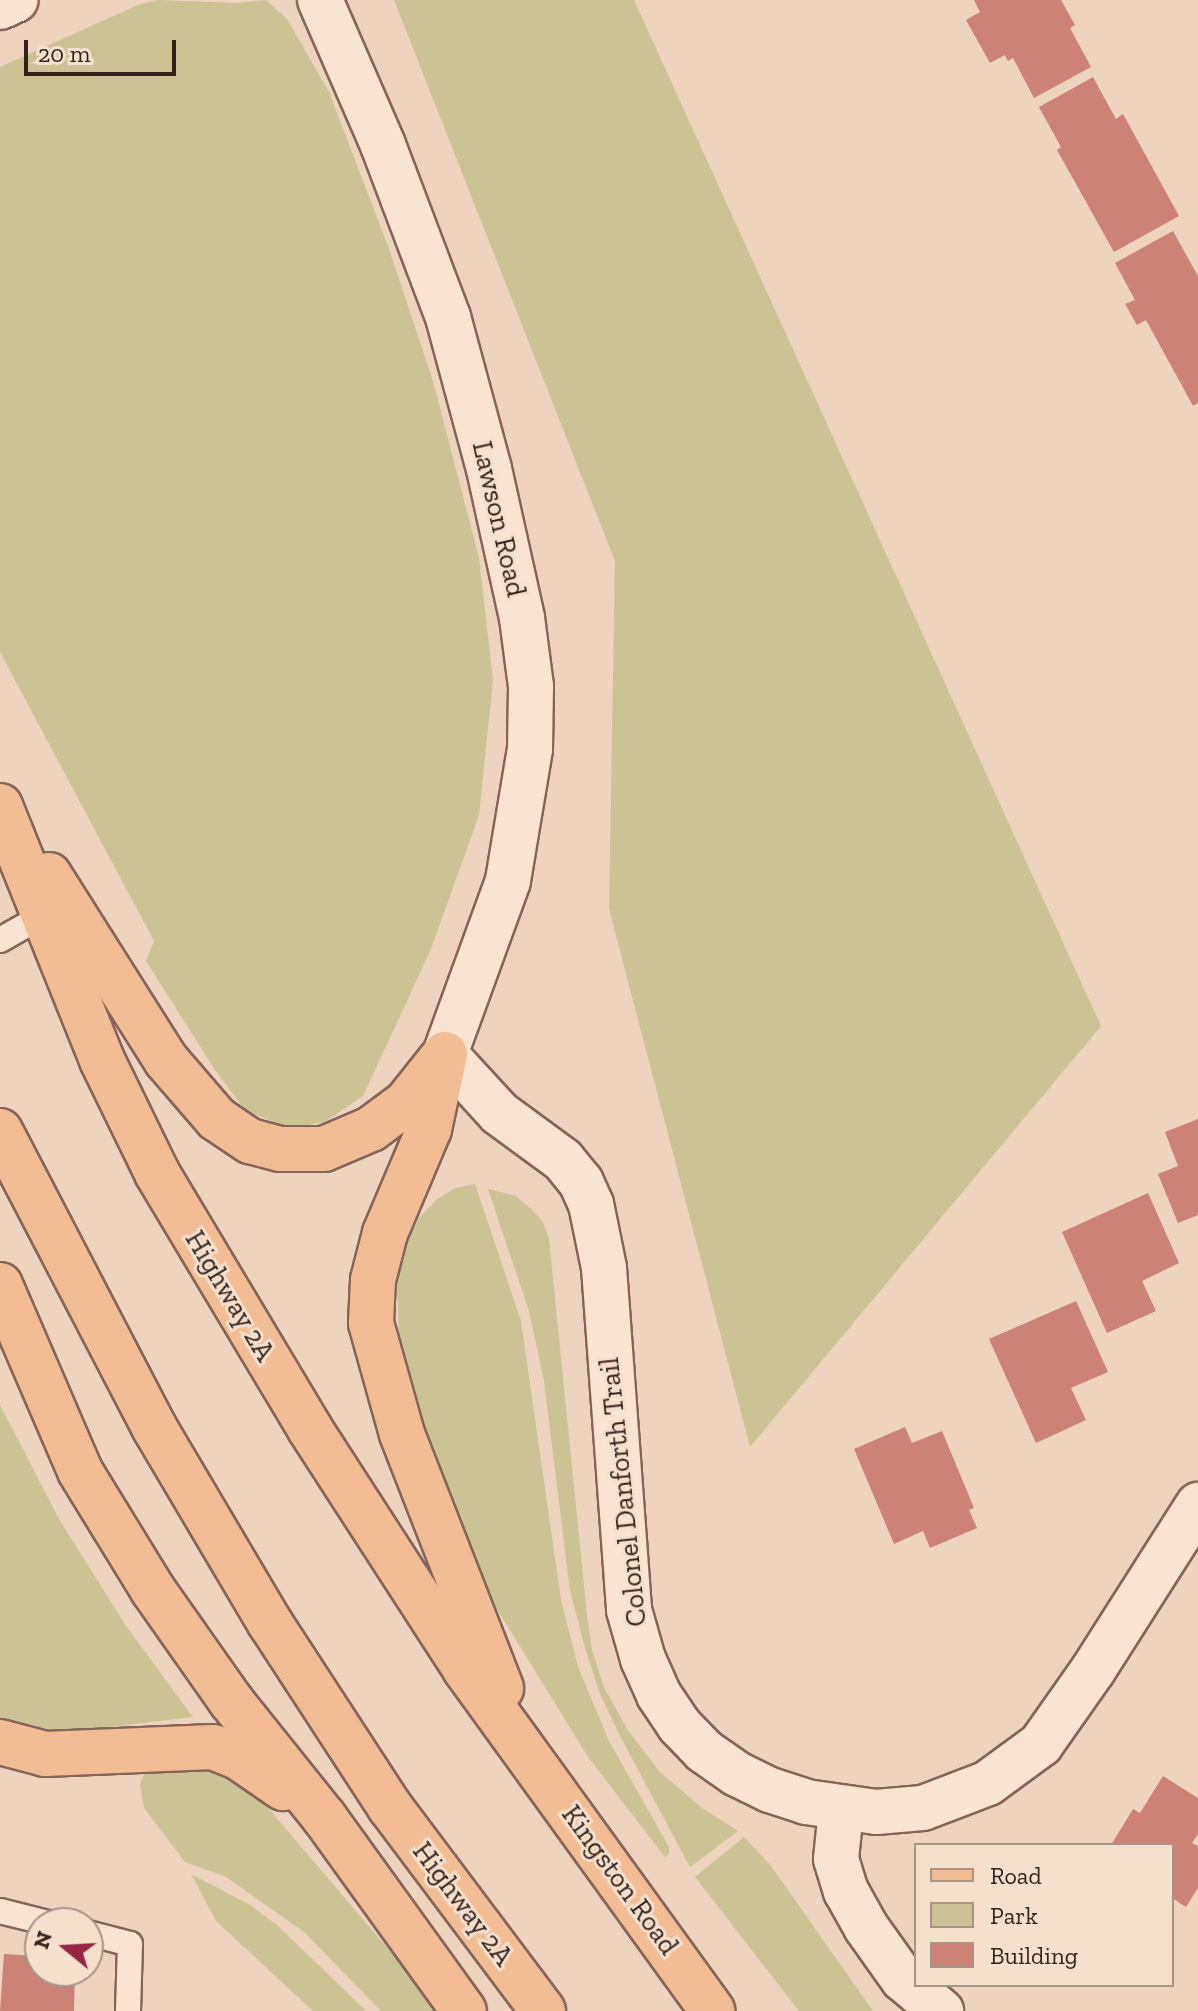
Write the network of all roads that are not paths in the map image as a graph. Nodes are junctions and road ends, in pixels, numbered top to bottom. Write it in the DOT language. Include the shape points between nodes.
graph roads {
  1 [pos="16,0"];
  2 [pos="320,0"];
  3 [pos="0,7"];
  4 [pos="0,797"];
  5 [pos="0,806"];
  6 [pos="44,915"];
  7 [pos="0,940"];
  8 [pos="445,1054"];
  9 [pos="0,1131"];
  10 [pos="0,1285"];
  11 [pos="1198,1505"];
  12 [pos="0,1742"];
  13 [pos="526,1749"];
  14 [pos="841,1810"];
  15 [pos="324,1817"];
  16 [pos="0,1911"];
  17 [pos="24,1917"];
  18 [pos="104,1937"];
  19 [pos="128,2011"];
  20 [pos="464,2011"];
  21 [pos="543,2011"];
  22 [pos="713,2011"];
  23 [pos="941,2011"];
  1 -- 3 [label="street"];
  2 -- 8 [label="street, Lawson Road" via="383,145 448,317 492,484 522,618 531,686 530,749 508,881"];
  4 -- 8 [label="main road" via="166,1060 217,1119 250,1141 280,1149 324,1149 371,1129 406,1103"];
  5 -- 6 [label="main road, Highway 2A"];
  6 -- 7 [label="lane"];
  6 -- 13 [label="main road, Highway 2A" via="102,1060 157,1173 310,1429 465,1669"];
  8 -- 13 [label="main road" via="429,1129 385,1233 373,1280 371,1323 402,1434"];
  8 -- 14 [label="street, Colonel Danforth Trail" via="499,1113 563,1160 591,1204 604,1268 629,1610 659,1695 704,1751 737,1774 770,1790"];
  9 -- 21 [label="main road, Highway 2A" via="154,1427 270,1623 390,1807"];
  10 -- 15 [label="main road" via="80,1471 153,1590 231,1701"];
  11 -- 14 [label="street, Colonel Danforth Trail" via="1093,1670 1041,1744 1016,1766 923,1808"];
  12 -- 15 [label="main road" via="45,1754 213,1747 238,1757"];
  13 -- 22 [label="main road, Kingston Road"];
  14 -- 23 [label="street" via="836,1859 846,1891 903,1979"];
  15 -- 20 [label="main road"];
  16 -- 17 [label="lane"];
  18 -- 19 [label="lane" via="130,1944"];
}
